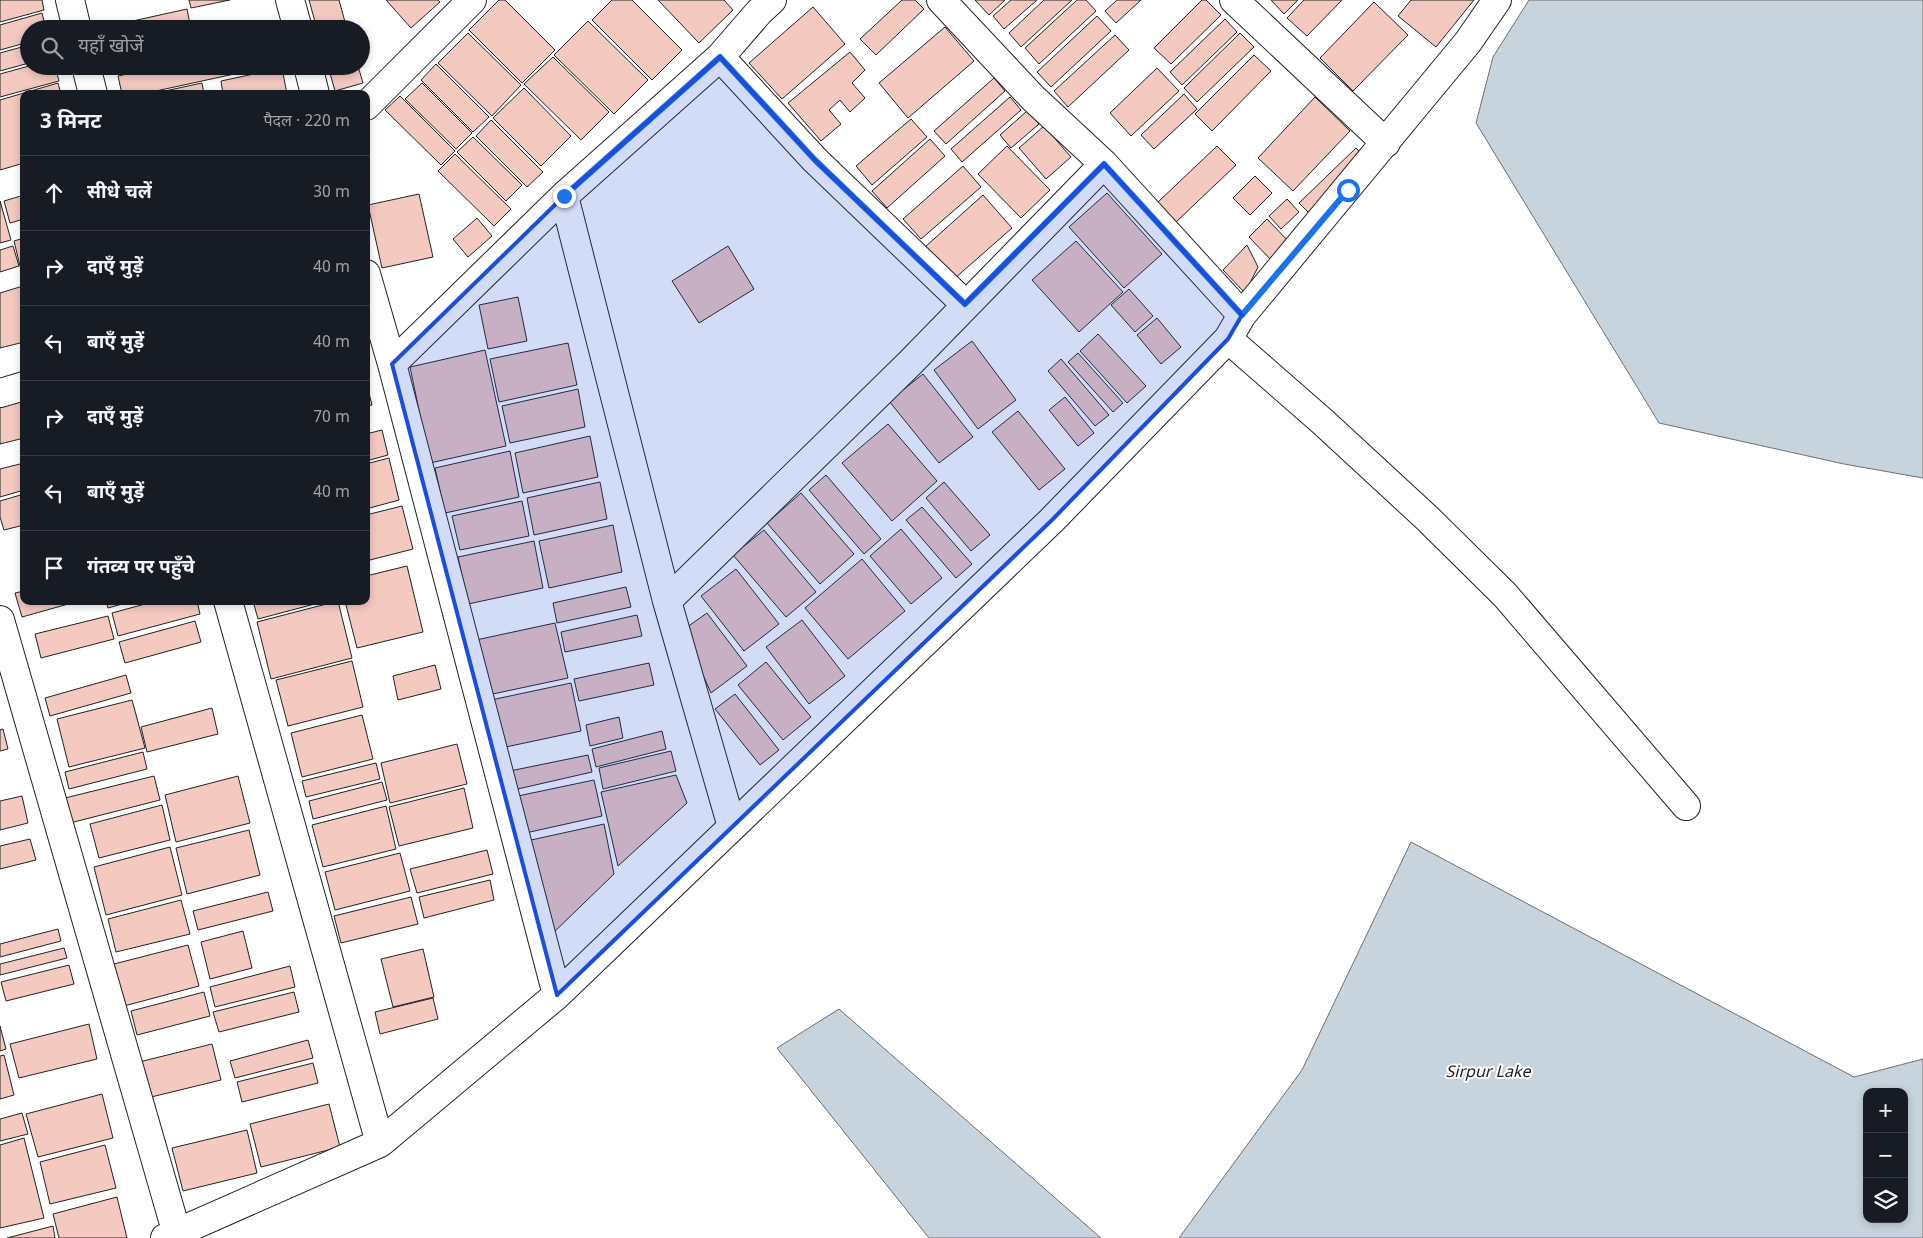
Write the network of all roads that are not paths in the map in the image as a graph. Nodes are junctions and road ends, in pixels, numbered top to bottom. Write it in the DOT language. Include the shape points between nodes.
graph roads {
  1 [pos="70,0"];
  2 [pos="290,0"];
  3 [pos="472,0"];
  4 [pos="772,0"];
  5 [pos="941,0"];
  6 [pos="1234,0"];
  7 [pos="1497,0"];
  8 [pos="75,20"];
  9 [pos="296,20"];
  10 [pos="720,57"];
  11 [pos="88,75"];
  12 [pos="310,75"];
  13 [pos="92,90"];
  14 [pos="314,90"];
  15 [pos="370,102"];
  16 [pos="1386,142"];
  17 [pos="1104,164"];
  18 [pos="564,196"];
  19 [pos="370,288"];
  20 [pos="965,304"];
  21 [pos="1242,315"];
  22 [pos="1228,339"];
  23 [pos="392,364"];
  24 [pos="20,387"];
  25 [pos="0,393"];
  26 [pos="666,601"];
  27 [pos="229,605"];
  28 [pos="0,620"];
  29 [pos="1686,806"];
  30 [pos="732,827"];
  31 [pos="557,995"];
  32 [pos="380,1143"];
  33 [pos="171,1236"];
  1 -- 8 [label="street"];
  2 -- 9 [label="street"];
  3 -- 15 [label="street"];
  4 -- 10 [label="street"];
  5 -- 17 [label="street" via="1033,98"];
  6 -- 16 [label="street"];
  7 -- 16 [label="street" via="1468,42"];
  10 -- 18 [label="street"];
  10 -- 20 [label="street" via="815,160"];
  11 -- 13 [label="street"];
  12 -- 14 [label="street"];
  16 -- 21 [label="street"];
  17 -- 20 [label="street"];
  17 -- 21 [label="street"];
  18 -- 23 [label="street"];
  18 -- 26 [label="street"];
  19 -- 23 [label="street"];
  20 -- 26 [label="street" via="910,363"];
  21 -- 22 [label="street"];
  22 -- 29 [label="street" via="1428,518 1505,594"];
  22 -- 30 [label="street" via="1052,520"];
  23 -- 31 [label="street"];
  24 -- 25 [label="street"];
  26 -- 30 [label="street"];
  27 -- 32 [label="street"];
  28 -- 33 [label="street"];
  30 -- 31 [label="street"];
  31 -- 32 [label="street"];
  32 -- 33 [label="street"];
}
